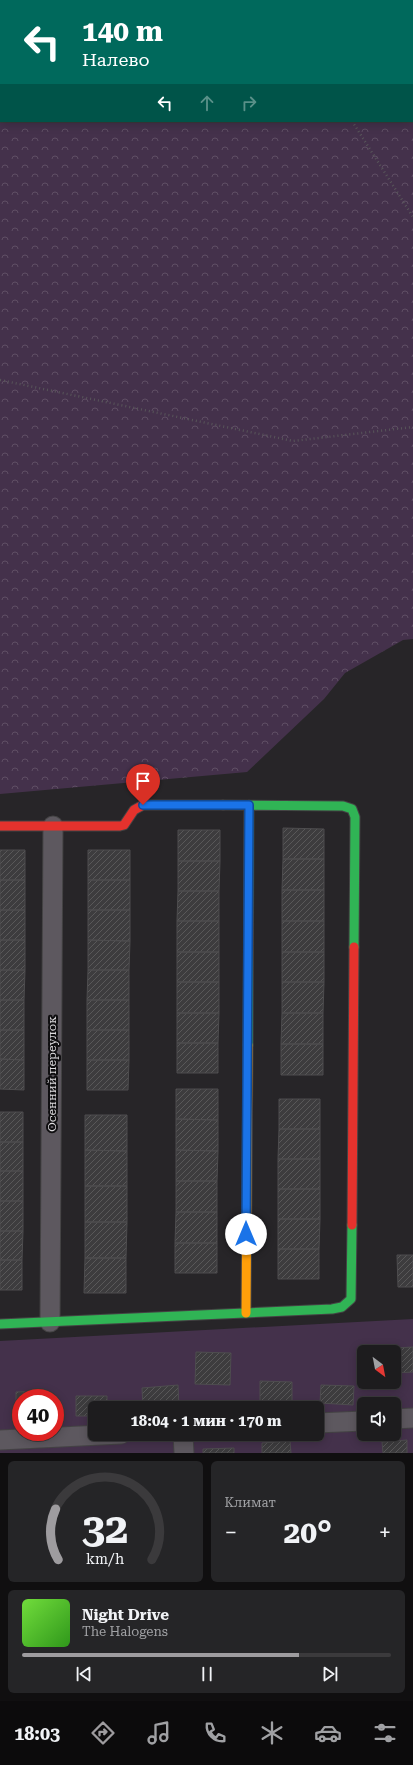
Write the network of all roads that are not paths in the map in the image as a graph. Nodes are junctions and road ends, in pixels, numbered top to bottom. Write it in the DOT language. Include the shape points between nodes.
graph roads {
  1 [pos="249,805"];
  2 [pos="0,826"];
  3 [pos="53,826"];
  4 [pos="246,1313"];
  5 [pos="50,1322"];
  6 [pos="0,1324"];
  7 [pos="413,1418"];
  8 [pos="401,1419"];
  9 [pos="357,1420"];
  10 [pos="324,1423"];
  11 [pos="88,1436"];
  12 [pos="0,1440"];
  13 [pos="183,1441"];
  14 [pos="184,1453"];
  1 -- 3 [label="street" via="143,805 134,810 124,825"];
  1 -- 4 [label="street"];
  1 -- 4 [label="street" via="343,806 354,812 353,1221 352,1293 347,1304 332,1309"];
  2 -- 3 [label="street"];
  3 -- 5 [label="street, Осенний переулок"];
  4 -- 5 [label="street"];
  5 -- 6 [label="street"];
  7 -- 8 [label="street"];
  9 -- 10 [label="street"];
  11 -- 12 [label="street"];
  13 -- 14 [label="street"];
}
